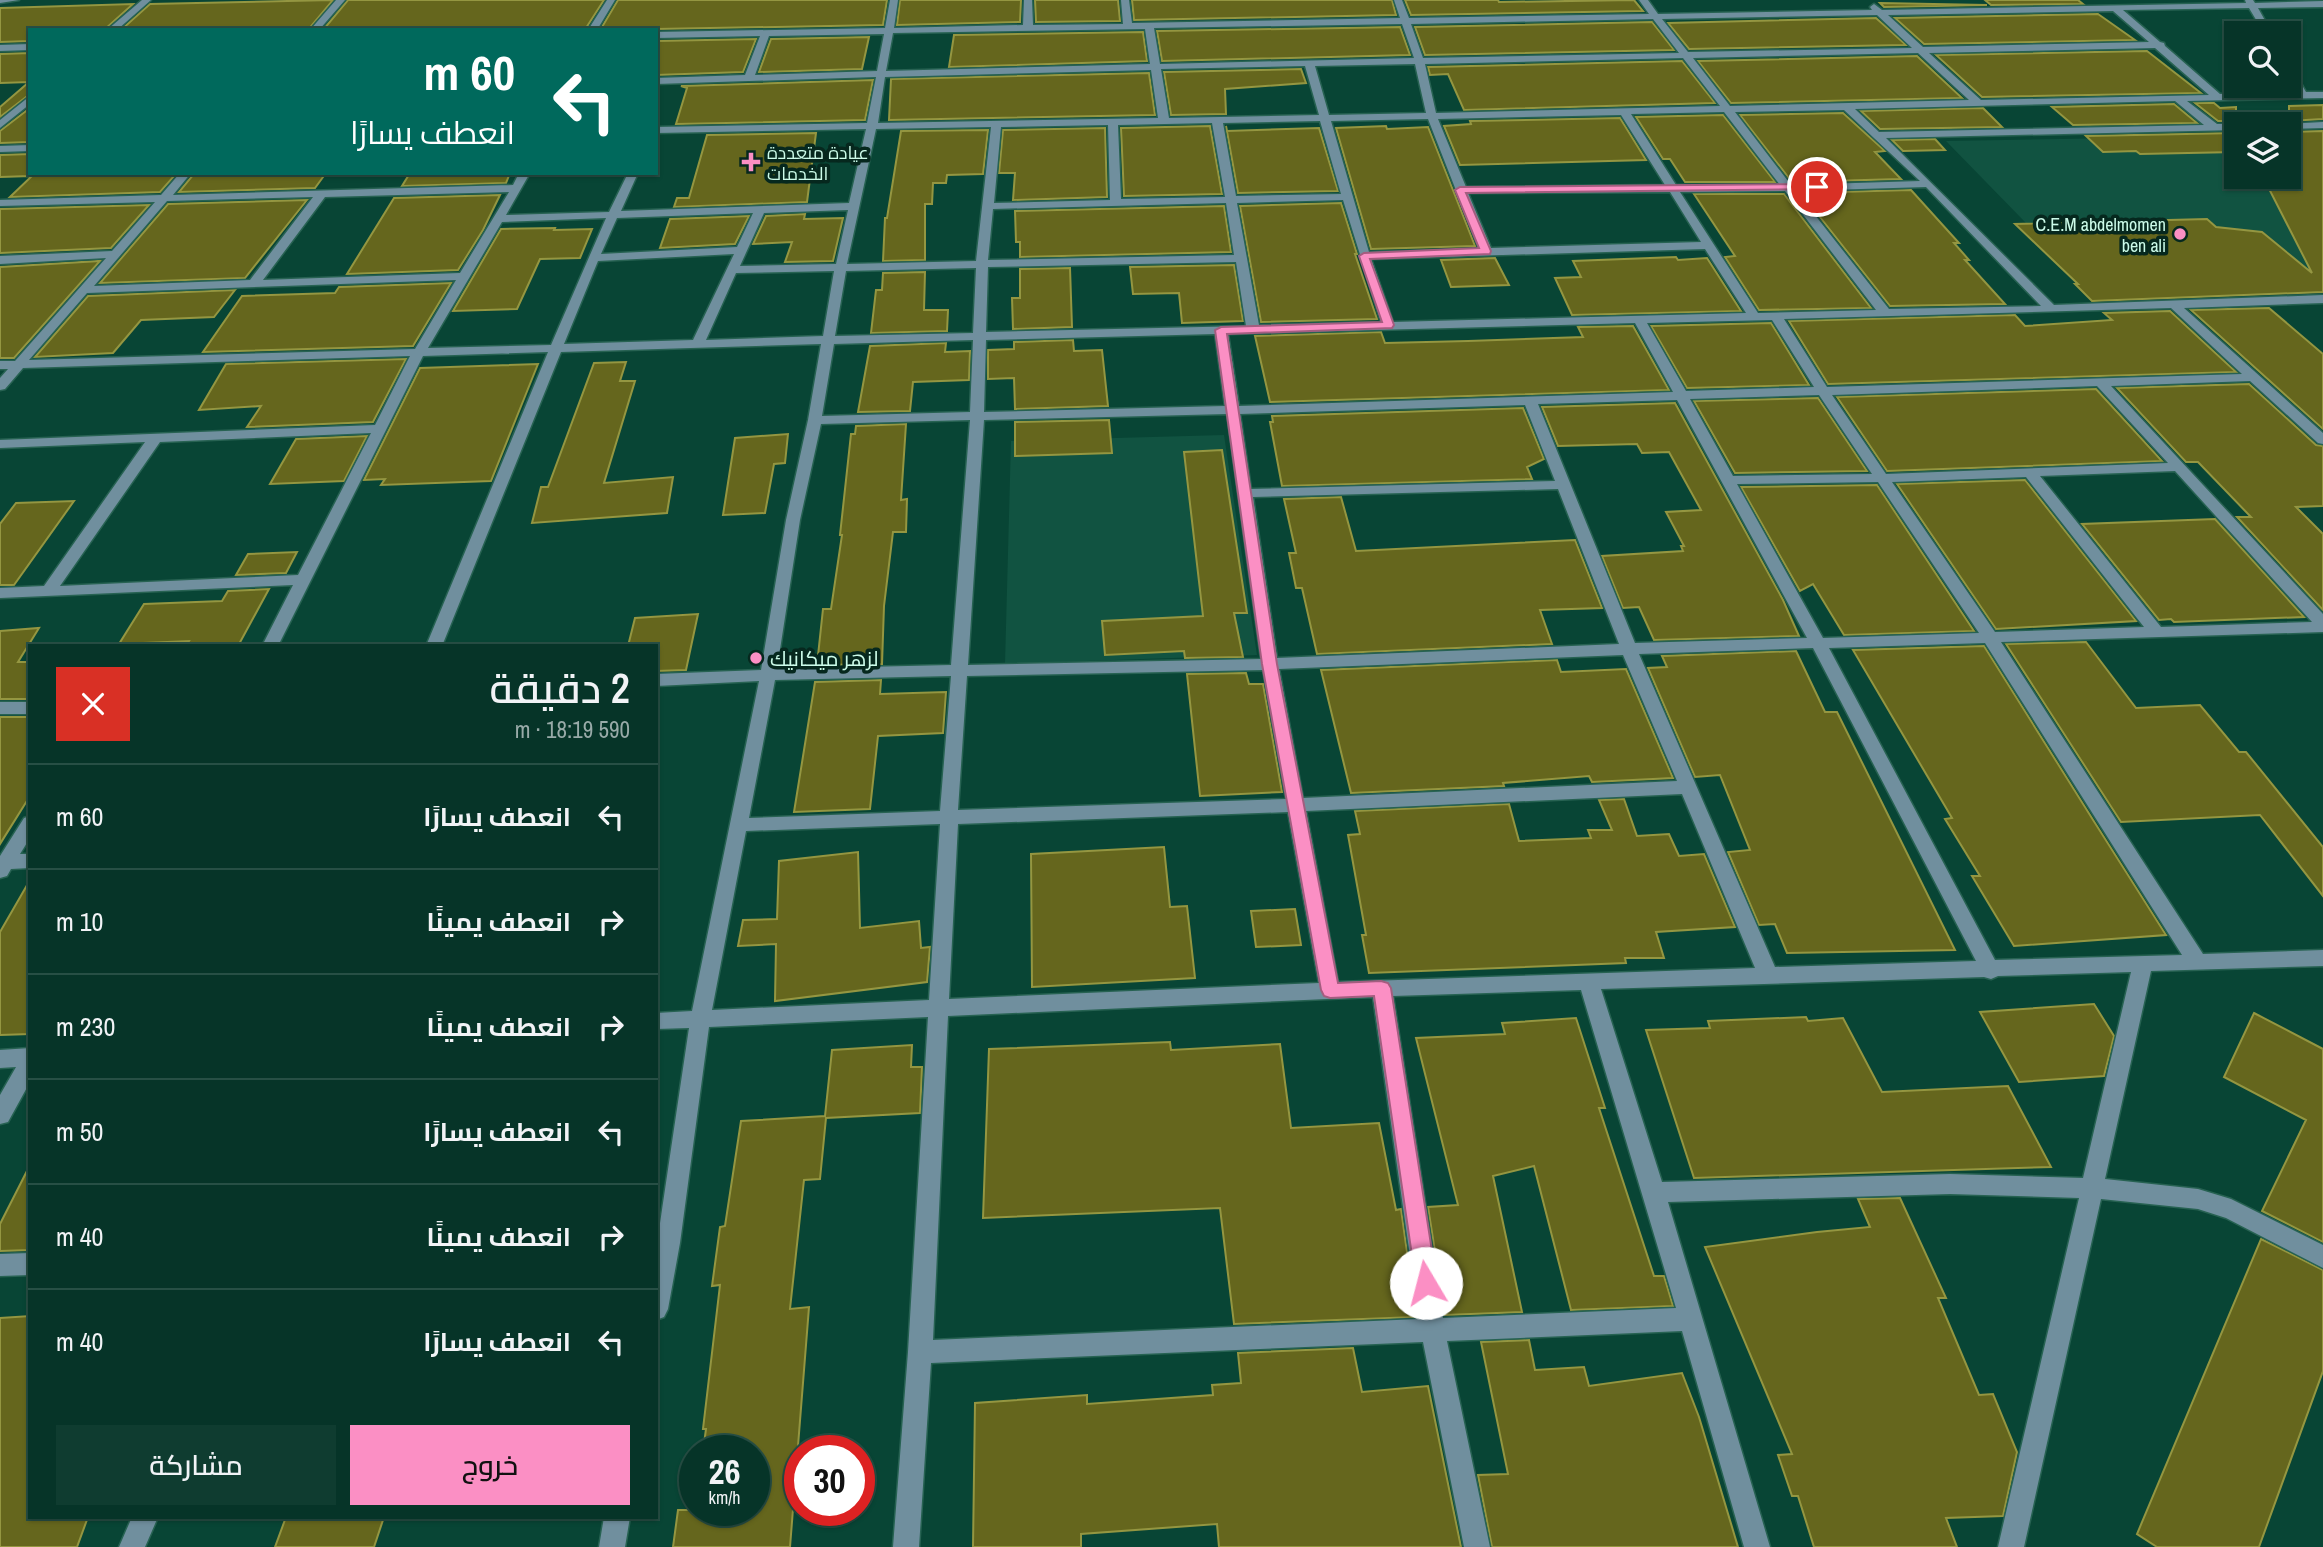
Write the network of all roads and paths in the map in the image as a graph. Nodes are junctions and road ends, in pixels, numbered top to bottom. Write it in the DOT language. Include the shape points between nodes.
graph roads {
  1 [pos="0,0"];
  2 [pos="15,0"];
  3 [pos="147,0"];
  4 [pos="341,0"];
  5 [pos="611,0"];
  6 [pos="894,0"];
  7 [pos="1028,0"];
  8 [pos="1125,0"];
  9 [pos="1398,0"];
  10 [pos="1643,0"];
  11 [pos="1866,0"];
  12 [pos="1976,0"];
  13 [pos="2250,2"];
  14 [pos="2201,3"];
  15 [pos="2323,4"];
  16 [pos="2114,6"];
  17 [pos="1988,9"];
  18 [pos="1879,11"];
  19 [pos="1654,16"];
  20 [pos="1406,21"];
  21 [pos="2261,21"];
  22 [pos="1128,25"];
  23 [pos="1149,25"];
  24 [pos="1028,27"];
  25 [pos="113,28"];
  26 [pos="316,28"];
  27 [pos="593,28"];
  28 [pos="889,29"];
  29 [pos="766,32"];
  30 [pos="658,35"];
  31 [pos="2161,45"];
  32 [pos="28,47"];
  33 [pos="0,48"];
  34 [pos="1922,51"];
  35 [pos="1685,56"];
  36 [pos="1419,60"];
  37 [pos="1309,63"];
  38 [pos="1158,67"];
  39 [pos="881,73"];
  40 [pos="749,78"];
  41 [pos="658,81"];
  42 [pos="2301,91"];
  43 [pos="2303,95"];
  44 [pos="2323,95"];
  45 [pos="2217,97"];
  46 [pos="2177,99"];
  47 [pos="28,101"];
  48 [pos="1979,104"];
  49 [pos="1848,107"];
  50 [pos="1727,109"];
  51 [pos="1624,111"];
  52 [pos="1432,116"];
  53 [pos="1324,118"];
  54 [pos="1217,120"];
  55 [pos="1164,121"];
  56 [pos="1113,122"];
  57 [pos="0,125"];
  58 [pos="996,125"];
  59 [pos="2323,125"];
  60 [pos="872,126"];
  61 [pos="2301,126"];
  62 [pos="2215,128"];
  63 [pos="2224,128"];
  64 [pos="658,130"];
  65 [pos="1877,135"];
  66 [pos="28,148"];
  67 [pos="0,149"];
  68 [pos="184,175"];
  69 [pos="524,175"];
  70 [pos="632,175"];
  71 [pos="1929,184"];
  72 [pos="517,188"];
  73 [pos="1789,188"];
  74 [pos="1672,189"];
  75 [pos="1460,190"];
  76 [pos="322,193"];
  77 [pos="1346,197"];
  78 [pos="162,199"];
  79 [pos="1230,200"];
  80 [pos="1116,202"];
  81 [pos="0,203"];
  82 [pos="856,206"];
  83 [pos="988,206"];
  84 [pos="760,209"];
  85 [pos="612,214"];
  86 [pos="498,219"];
  87 [pos="1708,245"];
  88 [pos="740,250"];
  89 [pos="1486,251"];
  90 [pos="114,254"];
  91 [pos="1364,256"];
  92 [pos="593,258"];
  93 [pos="1240,258"];
  94 [pos="0,260"];
  95 [pos="982,263"];
  96 [pos="841,266"];
  97 [pos="732,270"];
  98 [pos="464,276"];
  99 [pos="255,282"];
  100 [pos="83,290"];
  101 [pos="2323,299"];
  102 [pos="2173,304"];
  103 [pos="2051,309"];
  104 [pos="1885,313"];
  105 [pos="1775,315"];
  106 [pos="1754,316"];
  107 [pos="1639,319"];
  108 [pos="1388,325"];
  109 [pos="1221,330"];
  110 [pos="1253,330"];
  111 [pos="979,338"];
  112 [pos="829,340"];
  113 [pos="698,344"];
  114 [pos="556,349"];
  115 [pos="418,354"];
  116 [pos="0,365"];
  117 [pos="19,365"];
  118 [pos="2255,377"];
  119 [pos="2101,382"];
  120 [pos="0,386"];
  121 [pos="1823,391"];
  122 [pos="1681,396"];
  123 [pos="1530,401"];
  124 [pos="1233,410"];
  125 [pos="977,417"];
  126 [pos="814,420"];
  127 [pos="380,429"];
  128 [pos="156,437"];
  129 [pos="2323,440"];
  130 [pos="0,444"];
  131 [pos="2179,467"];
  132 [pos="2029,472"];
  133 [pos="1883,478"];
  134 [pos="1728,480"];
  135 [pos="1564,485"];
  136 [pos="1247,493"];
  137 [pos="303,580"];
  138 [pos="48,592"];
  139 [pos="0,593"];
  140 [pos="2323,625"];
  141 [pos="2157,633"];
  142 [pos="1990,639"];
  143 [pos="271,644"];
  144 [pos="435,644"];
  145 [pos="1819,645"];
  146 [pos="1629,649"];
  147 [pos="1270,664"];
  148 [pos="958,673"];
  149 [pos="768,675"];
  150 [pos="658,680"];
  151 [pos="0,708"];
  152 [pos="28,708"];
  153 [pos="1688,787"];
  154 [pos="1296,805"];
  155 [pos="949,817"];
  156 [pos="737,825"];
  157 [pos="28,826"];
  158 [pos="28,860"];
  159 [pos="3,866"];
  160 [pos="2323,958"];
  161 [pos="2196,960"];
  162 [pos="2143,963"];
  163 [pos="1991,971"];
  164 [pos="1769,975"];
  165 [pos="1589,983"];
  166 [pos="1381,988"];
  167 [pos="1330,990"];
  168 [pos="938,1010"];
  169 [pos="700,1020"];
  170 [pos="658,1021"];
  171 [pos="0,1059"];
  172 [pos="28,1059"];
  173 [pos="28,1063"];
  174 [pos="0,1115"];
  175 [pos="2091,1188"];
  176 [pos="1654,1192"];
  177 [pos="2323,1256"];
  178 [pos="28,1264"];
  179 [pos="0,1265"];
  180 [pos="658,1299"];
  181 [pos="1690,1319"];
  182 [pos="1433,1332"];
  183 [pos="920,1352"];
  184 [pos="144,1519"];
  185 [pos="617,1519"];
  186 [pos="132,1547"];
  187 [pos="612,1547"];
  188 [pos="906,1547"];
  189 [pos="1477,1547"];
  190 [pos="1757,1547"];
  191 [pos="2011,1547"];
  1 -- 2 [label="street"];
  3 -- 25 [label="street"];
  4 -- 26 [label="street"];
  5 -- 27 [label="street"];
  6 -- 28 [label="street"];
  7 -- 24 [label="street"];
  8 -- 22 [label="street"];
  9 -- 20 [label="street"];
  10 -- 19 [label="street"];
  11 -- 18 [label="street"];
  12 -- 17 [label="street"];
  13 -- 14 [label="street"];
  13 -- 15 [label="street"];
  13 -- 21 [label="street"];
  14 -- 16 [label="street"];
  16 -- 17 [label="street"];
  16 -- 31 [label="street"];
  17 -- 18 [label="street"];
  18 -- 19 [label="street"];
  18 -- 34 [label="street"];
  19 -- 20 [label="street"];
  19 -- 35 [label="street"];
  20 -- 23 [label="street"];
  20 -- 36 [label="street"];
  22 -- 23 [label="street"];
  22 -- 24 [label="street"];
  23 -- 38 [label="street"];
  24 -- 28 [label="street"];
  28 -- 29 [label="street"];
  28 -- 39 [label="street"];
  29 -- 30 [label="street"];
  29 -- 40 [label="street"];
  31 -- 34 [label="street"];
  31 -- 45 [label="street"];
  32 -- 33 [label="street"];
  34 -- 35 [label="street"];
  34 -- 48 [label="street"];
  35 -- 36 [label="street"];
  35 -- 50 [label="street"];
  36 -- 37 [label="street"];
  36 -- 52 [label="street"];
  37 -- 38 [label="street"];
  37 -- 53 [label="street"];
  38 -- 39 [label="street"];
  38 -- 55 [label="street"];
  39 -- 40 [label="street"];
  39 -- 60 [label="street"];
  40 -- 41 [label="street"];
  42 -- 43 [label="street"];
  43 -- 44 [label="street"];
  43 -- 45 [label="street"];
  45 -- 46 [label="street"];
  46 -- 48 [label="street"];
  46 -- 62 [label="street"];
  47 -- 57 [label="street"];
  48 -- 49 [label="street"];
  49 -- 50 [label="street"];
  49 -- 65 [label="street"];
  50 -- 51 [label="street"];
  50 -- 73 [label="street"];
  51 -- 52 [label="street"];
  51 -- 74 [label="street"];
  52 -- 53 [label="street"];
  52 -- 75 [label="street"];
  53 -- 54 [label="street"];
  53 -- 77 [label="street"];
  54 -- 55 [label="street"];
  54 -- 79 [label="street"];
  55 -- 56 [label="street"];
  56 -- 58 [label="street"];
  56 -- 80 [label="street"];
  58 -- 60 [label="street"];
  58 -- 83 [label="street"];
  59 -- 61 [label="street"];
  60 -- 64 [label="street"];
  60 -- 82 [label="street"];
  62 -- 63 [label="street"];
  62 -- 65 [label="street"];
  65 -- 71 [label="street"];
  66 -- 67 [label="street"];
  68 -- 78 [label="street"];
  69 -- 72 [label="street"];
  70 -- 85 [label="street"];
  71 -- 73 [label="street"];
  71 -- 103 [label="street"];
  72 -- 76 [label="street"];
  72 -- 86 [label="street"];
  73 -- 74 [label="street"];
  73 -- 104 [label="street"];
  74 -- 75 [label="street"];
  74 -- 87 [label="street"];
  75 -- 89 [label="street"];
  76 -- 78 [label="street"];
  76 -- 99 [label="street"];
  77 -- 79 [label="street"];
  77 -- 91 [label="street"];
  78 -- 81 [label="street"];
  78 -- 90 [label="street"];
  79 -- 80 [label="street"];
  79 -- 93 [label="street"];
  80 -- 83 [label="street"];
  82 -- 84 [label="street"];
  82 -- 96 [label="street"];
  83 -- 95 [label="street"];
  84 -- 85 [label="street"];
  84 -- 88 [label="street"];
  85 -- 86 [label="street"];
  85 -- 92 [label="street"];
  86 -- 98 [label="street"];
  87 -- 89 [label="street"];
  87 -- 106 [label="street"];
  88 -- 92 [label="street"];
  88 -- 97 [label="street"];
  89 -- 91 [label="street"];
  90 -- 94 [label="street"];
  90 -- 100 [label="street"];
  91 -- 108 [label="street"];
  92 -- 114 [label="street"];
  93 -- 95 [label="street"];
  93 -- 110 [label="street"];
  95 -- 96 [label="street"];
  95 -- 111 [label="street"];
  96 -- 97 [label="street"];
  96 -- 112 [label="street"];
  97 -- 113 [label="street"];
  98 -- 99 [label="street"];
  98 -- 115 [label="street"];
  99 -- 100 [label="street"];
  100 -- 117 [label="street"];
  101 -- 102 [label="street"];
  102 -- 103 [label="street"];
  102 -- 118 [label="street"];
  103 -- 104 [label="street"];
  104 -- 105 [label="street"];
  105 -- 106 [label="street"];
  105 -- 121 [label="street"];
  106 -- 107 [label="street"];
  107 -- 108 [label="street"];
  107 -- 122 [label="street"];
  108 -- 110 [label="street"];
  109 -- 110 [label="street"];
  109 -- 111 [label="street"];
  109 -- 124 [label="street"];
  111 -- 112 [label="street"];
  111 -- 125 [label="street"];
  112 -- 113 [label="street"];
  112 -- 126 [label="street"];
  113 -- 114 [label="street"];
  114 -- 115 [label="street"];
  114 -- 144 [label="street"];
  115 -- 117 [label="street"];
  115 -- 127 [label="street"];
  116 -- 117 [label="street"];
  117 -- 120 [label="street"];
  118 -- 119 [label="street"];
  118 -- 129 [label="street"];
  119 -- 121 [label="street"];
  119 -- 131 [label="street"];
  121 -- 122 [label="street"];
  121 -- 133 [label="street"];
  122 -- 123 [label="street"];
  122 -- 134 [label="street"];
  123 -- 124 [label="street"];
  123 -- 135 [label="street"];
  124 -- 125 [label="street"];
  124 -- 136 [label="street"];
  125 -- 126 [label="street"];
  125 -- 148 [label="street"];
  126 -- 149 [label="street"];
  127 -- 128 [label="street"];
  127 -- 137 [label="street"];
  128 -- 130 [label="street"];
  128 -- 138 [label="street"];
  131 -- 132 [label="street"];
  131 -- 140 [label="street"];
  132 -- 133 [label="street"];
  132 -- 141 [label="street"];
  133 -- 134 [label="street"];
  133 -- 142 [label="street"];
  134 -- 145 [label="street"];
  135 -- 136 [label="street"];
  135 -- 146 [label="street"];
  136 -- 147 [label="street"];
  137 -- 138 [label="street"];
  137 -- 143 [label="street"];
  138 -- 139 [label="street"];
  140 -- 141 [label="street"];
  141 -- 142 [label="street"];
  142 -- 145 [label="street"];
  142 -- 161 [label="street"];
  145 -- 146 [label="street"];
  145 -- 163 [label="street"];
  146 -- 147 [label="street"];
  146 -- 153 [label="street"];
  147 -- 148 [label="street"];
  147 -- 154 [label="street"];
  148 -- 149 [label="street"];
  148 -- 155 [label="street"];
  149 -- 150 [label="street"];
  149 -- 156 [label="street"];
  151 -- 152 [label="street"];
  153 -- 154 [label="street"];
  153 -- 164 [label="street"];
  154 -- 155 [label="street"];
  154 -- 167 [label="street"];
  155 -- 156 [label="street"];
  155 -- 168 [label="street"];
  156 -- 169 [label="street"];
  157 -- 159 [label="street"];
  158 -- 159 [label="street"];
  160 -- 161 [label="street"];
  161 -- 162 [label="street"];
  162 -- 163 [label="street"];
  162 -- 175 [label="street"];
  163 -- 164 [label="street"];
  164 -- 165 [label="street"];
  165 -- 166 [label="street"];
  165 -- 176 [label="street"];
  166 -- 167 [label="street"];
  166 -- 182 [label="street"];
  167 -- 168 [label="street"];
  168 -- 169 [label="street"];
  168 -- 183 [label="street"];
  169 -- 170 [label="street"];
  169 -- 180 [label="street"];
  171 -- 172 [label="street"];
  173 -- 174 [label="street"];
  175 -- 176 [label="street" via="1950,1184"];
  175 -- 177 [label="street" via="2198,1199 2231,1209"];
  175 -- 191 [label="street"];
  176 -- 181 [label="street"];
  178 -- 179 [label="street"];
  181 -- 182 [label="street"];
  181 -- 190 [label="street"];
  182 -- 183 [label="street"];
  182 -- 189 [label="street"];
  183 -- 188 [label="street"];
  184 -- 186 [label="street"];
  185 -- 187 [label="street"];
}
